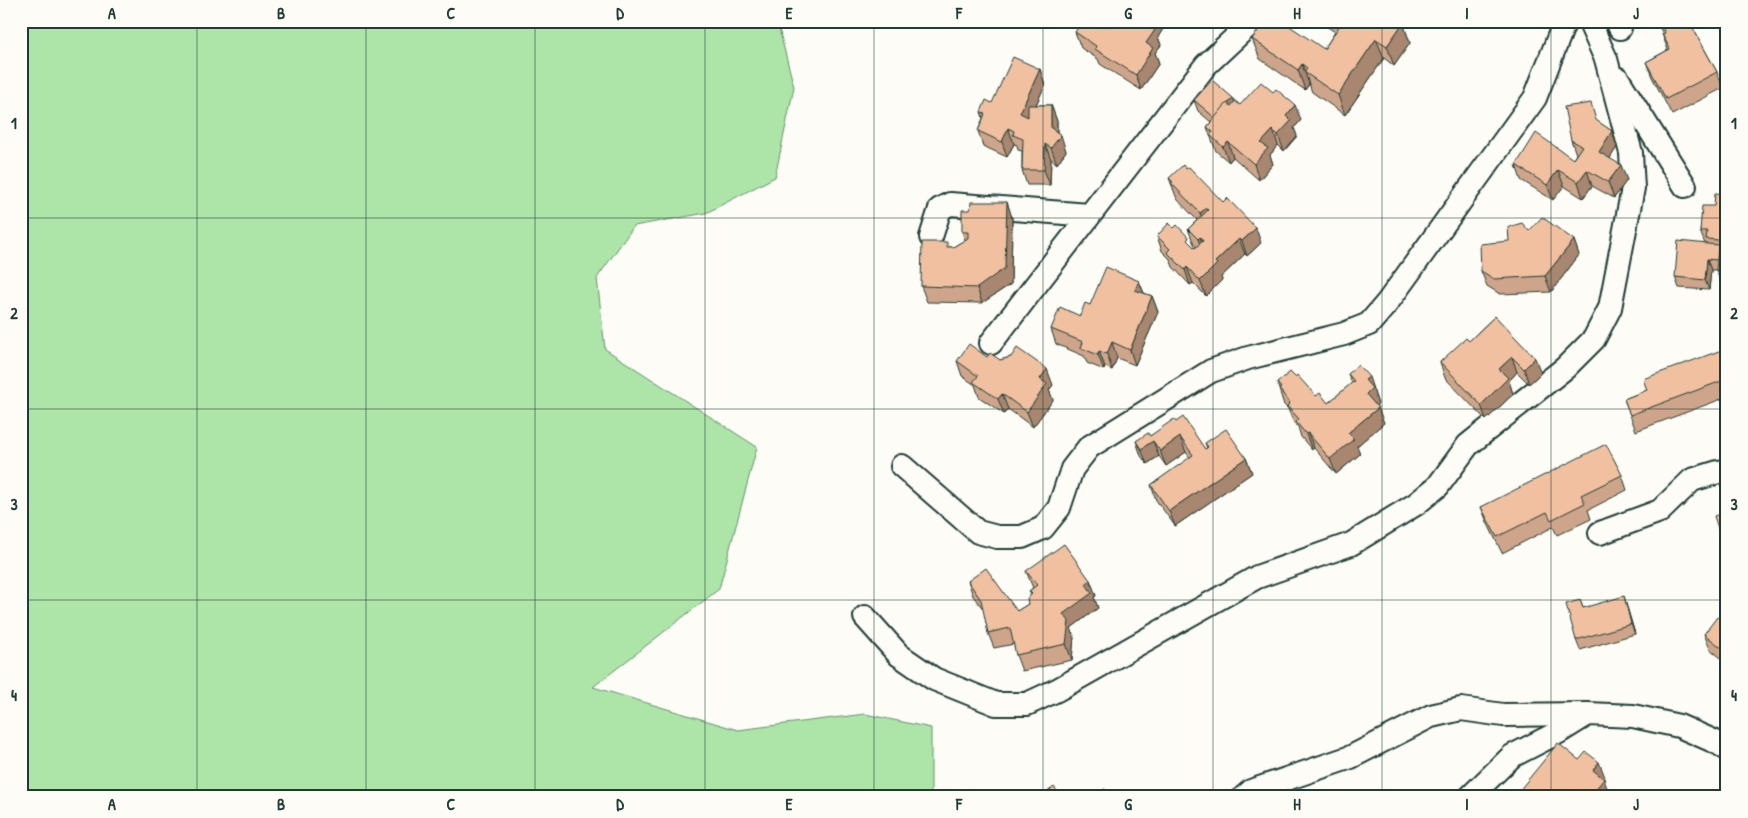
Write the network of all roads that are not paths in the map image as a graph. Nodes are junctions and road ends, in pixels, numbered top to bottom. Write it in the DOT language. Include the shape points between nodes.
graph roads {
  1 [pos="1253,21"];
  2 [pos="1565,21"];
  3 [pos="1589,21"];
  4 [pos="1606,59"];
  5 [pos="1685,186"];
  6 [pos="1089,215"];
  7 [pos="931,237"];
  8 [pos="991,343"];
  9 [pos="902,466"];
  10 [pos="1727,471"];
  11 [pos="1600,533"];
  12 [pos="865,617"];
  13 [pos="1588,714"];
  14 [pos="1727,749"];
  15 [pos="1244,797"];
  16 [pos="1470,797"];
  1 -- 6 [label="street" via="1206,65"];
  2 -- 9 [label="street" via="1535,98 1369,324 1344,334 1248,358 1211,372 1089,447 1072,469 1058,508 1043,528 1022,537 997,537 978,532"];
  3 -- 4 [label="street"];
  4 -- 5 [label="street"];
  4 -- 12 [label="street" via="1631,153 1633,188 1610,308 1594,339 1565,368 1468,445 1438,486 1416,504 1351,544 1257,577 1027,704 996,704 934,679 899,655"];
  6 -- 7 [label="street" via="950,204 940,209"];
  6 -- 8 [label="street"];
  10 -- 11 [label="street" via="1692,480 1660,511"];
  13 -- 14 [label="street" via="1633,716 1679,726"];
  13 -- 15 [label="street" via="1503,715 1461,709 1431,716 1351,757 1251,790"];
  13 -- 16 [label="street" via="1512,756"];
}
